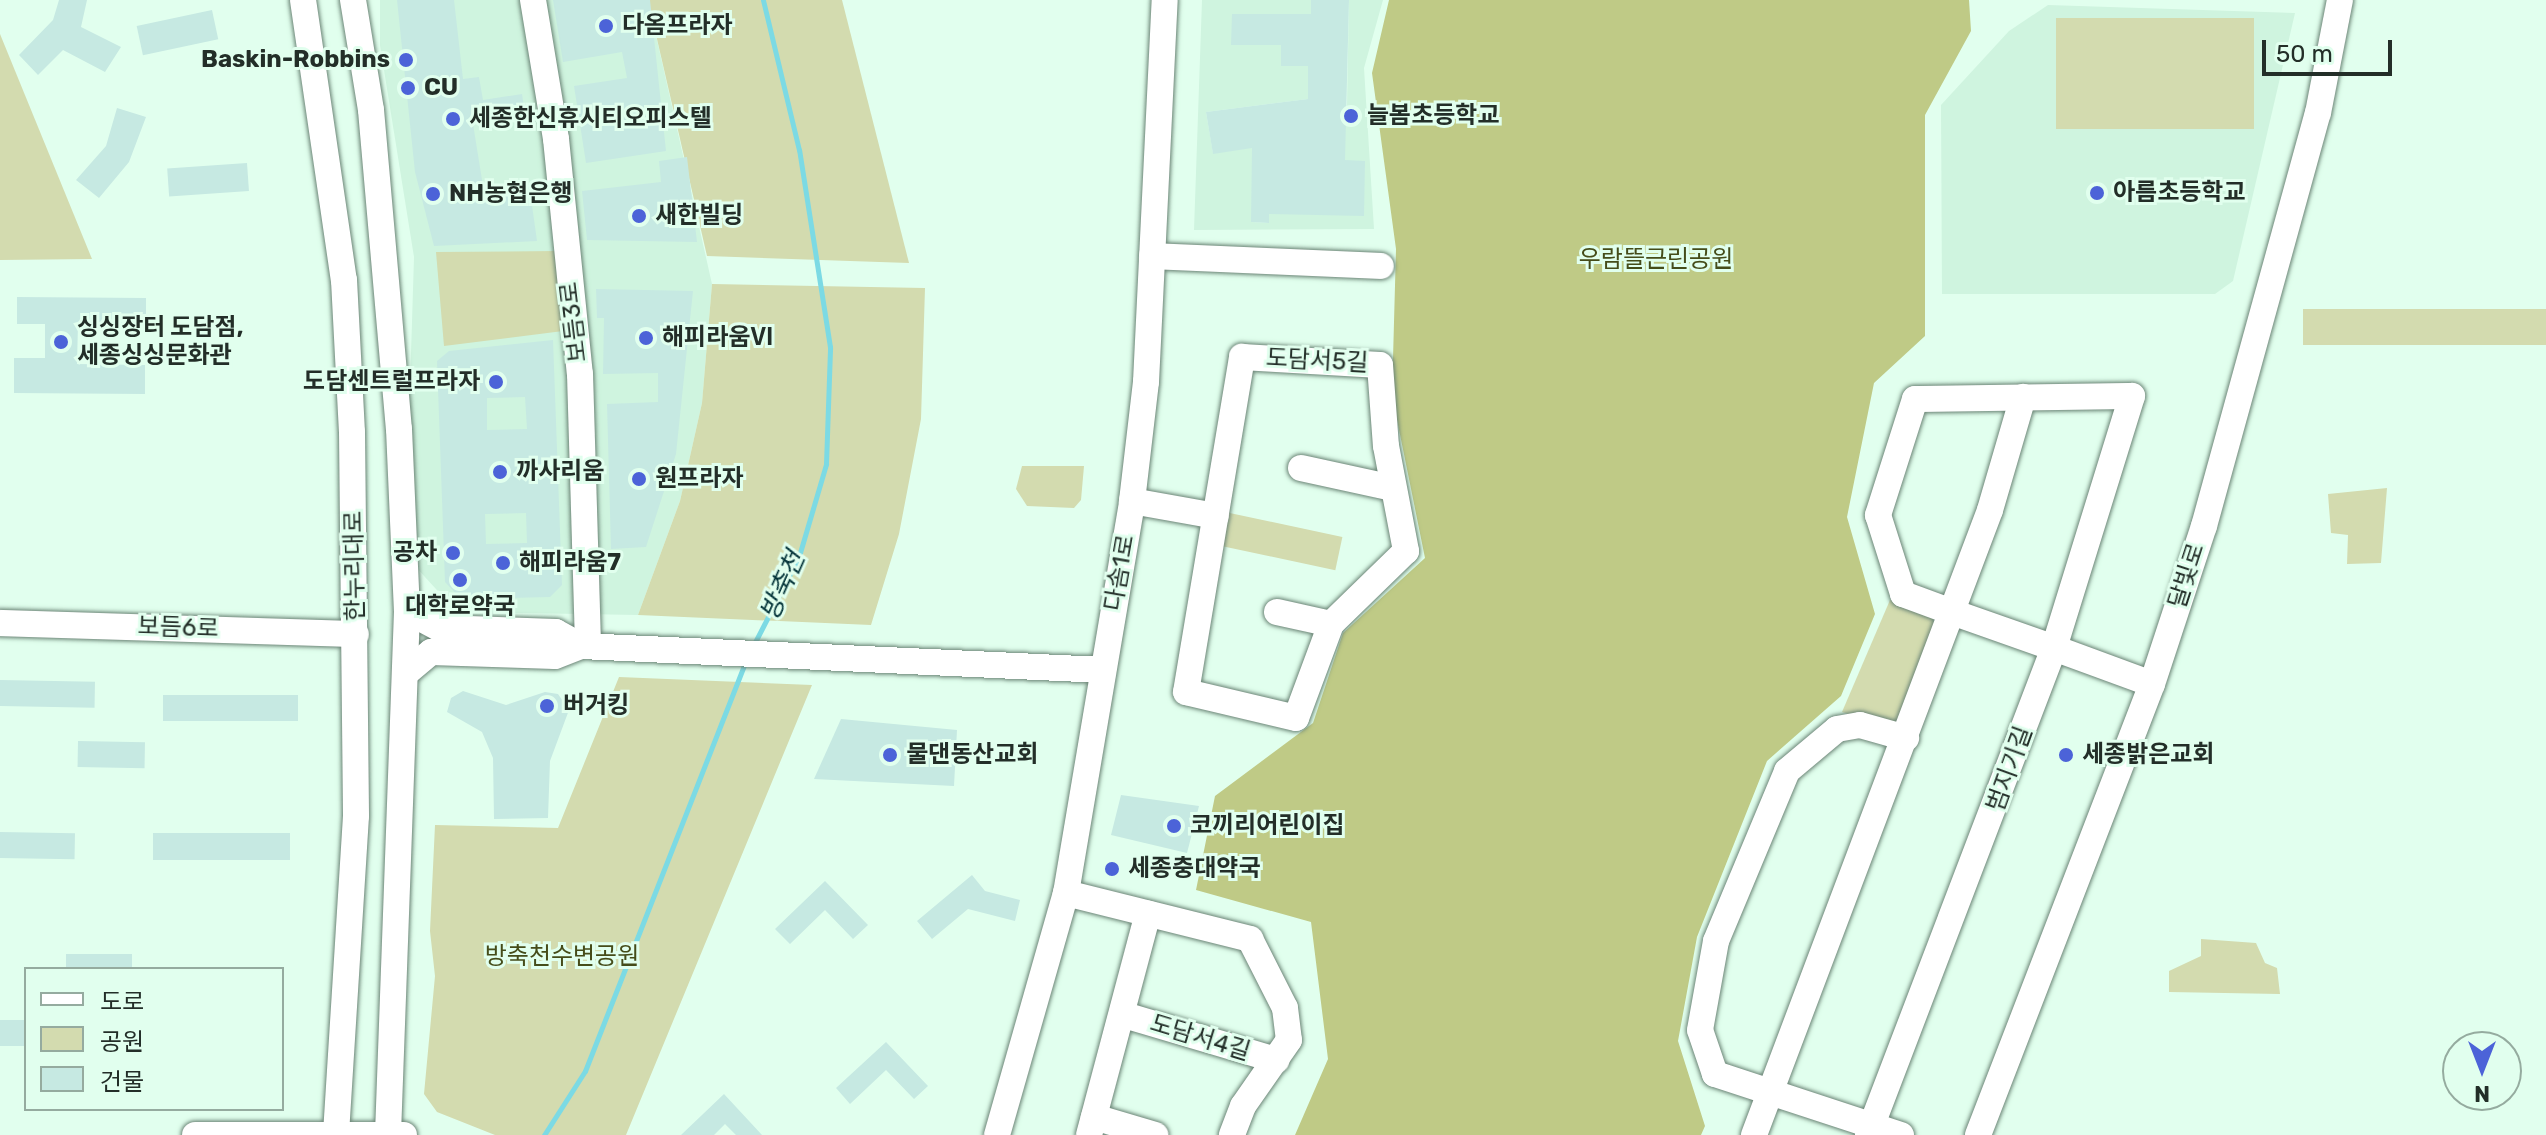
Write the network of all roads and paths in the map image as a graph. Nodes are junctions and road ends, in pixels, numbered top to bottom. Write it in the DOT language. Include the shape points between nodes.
graph roads {
  1 [pos="303,0"];
  2 [pos="353,0"];
  3 [pos="533,0"];
  4 [pos="1165,0"];
  5 [pos="2340,0"];
  6 [pos="1152,256"];
  7 [pos="1381,266"];
  8 [pos="2023,397"];
  9 [pos="1301,468"];
  10 [pos="1393,488"];
  11 [pos="1132,501"];
  12 [pos="1216,516"];
  13 [pos="407,611"];
  14 [pos="1277,612"];
  15 [pos="1952,612"];
  16 [pos="0,623"];
  17 [pos="1331,624"];
  18 [pos="356,634"];
  19 [pos="585,646"];
  20 [pos="2054,648"];
  21 [pos="1103,670"];
  22 [pos="406,673"];
  23 [pos="2152,684"];
  24 [pos="1906,738"];
  25 [pos="1066,893"];
  26 [pos="1148,914"];
  27 [pos="1124,1015"];
  28 [pos="1276,1060"];
  29 [pos="1768,1090"];
  30 [pos="1091,1126"];
  31 [pos="1869,1130"];
  32 [pos="341,1133"];
  33 [pos="393,1134"];
  34 [pos="195,1135"];
  35 [pos="997,1135"];
  36 [pos="1155,1135"];
  37 [pos="1232,1135"];
  38 [pos="1754,1135"];
  39 [pos="1901,1135"];
  40 [pos="1978,1135"];
  1 -- 18 [label="street, 한누리대로" via="344,280"];
  2 -- 13 [label="street, 한누리대로" via="371,110 399,429"];
  3 -- 19 [label="street, 보듬3로" via="556,139 580,374"];
  4 -- 6 [label="street, 다솜1로"];
  5 -- 23 [label="street, 달빛로" via="2318,113 2204,526"];
  6 -- 7 [label="street"];
  6 -- 11 [label="street, 다솜1로"];
  8 -- 15 [label="street"];
  8 -- 15 [label="street" via="1915,399 1878,515 1903,594"];
  8 -- 20 [label="street, 범지기길" via="2132,396"];
  9 -- 10 [label="street"];
  10 -- 12 [label="street, 도담서5길" via="1380,365 1242,357"];
  10 -- 17 [label="street, 도담서5길" via="1406,551"];
  11 -- 12 [label="street"];
  11 -- 21 [label="street, 다솜1로"];
  12 -- 17 [label="street, 도담서5길" via="1186,692 1296,718"];
  13 -- 19 [label="street" via="439,628 556,632"];
  13 -- 22 [label="street, 한누리대로"];
  14 -- 17 [label="street"];
  15 -- 20 [label="street"];
  15 -- 24 [label="street"];
  16 -- 18 [label="street, 보듬6로"];
  18 -- 32 [label="street, 한누리대로" via="355,831"];
  19 -- 21 [label="street"];
  19 -- 22 [label="street" via="555,656 431,652"];
  20 -- 23 [label="street"];
  20 -- 31 [label="street, 범지기길"];
  21 -- 25 [label="street, 다솜1로"];
  22 -- 33 [label="street, 한누리대로"];
  23 -- 40 [label="street, 달빛로"];
  24 -- 29 [label="street"];
  24 -- 29 [label="street" via="1860,725 1837,729 1787,771 1741,875 1716,941 1700,1030 1715,1074"];
  25 -- 26 [label="street, 도담서4길"];
  25 -- 35 [label="street, 다솜1로"];
  26 -- 27 [label="street, 도담서4길"];
  26 -- 28 [label="street, 도담서4길" via="1250,939 1285,1008 1289,1040"];
  27 -- 28 [label="street, 도담서4길"];
  27 -- 30 [label="street, 도담서4길"];
  28 -- 37 [label="street, 도담서4길" via="1243,1106"];
  29 -- 31 [label="street"];
  29 -- 38 [label="street"];
  30 -- 36 [label="street, 도담서4길"];
  31 -- 39 [label="street"];
  32 -- 33 [label="street"];
  32 -- 34 [label="street"];
}
